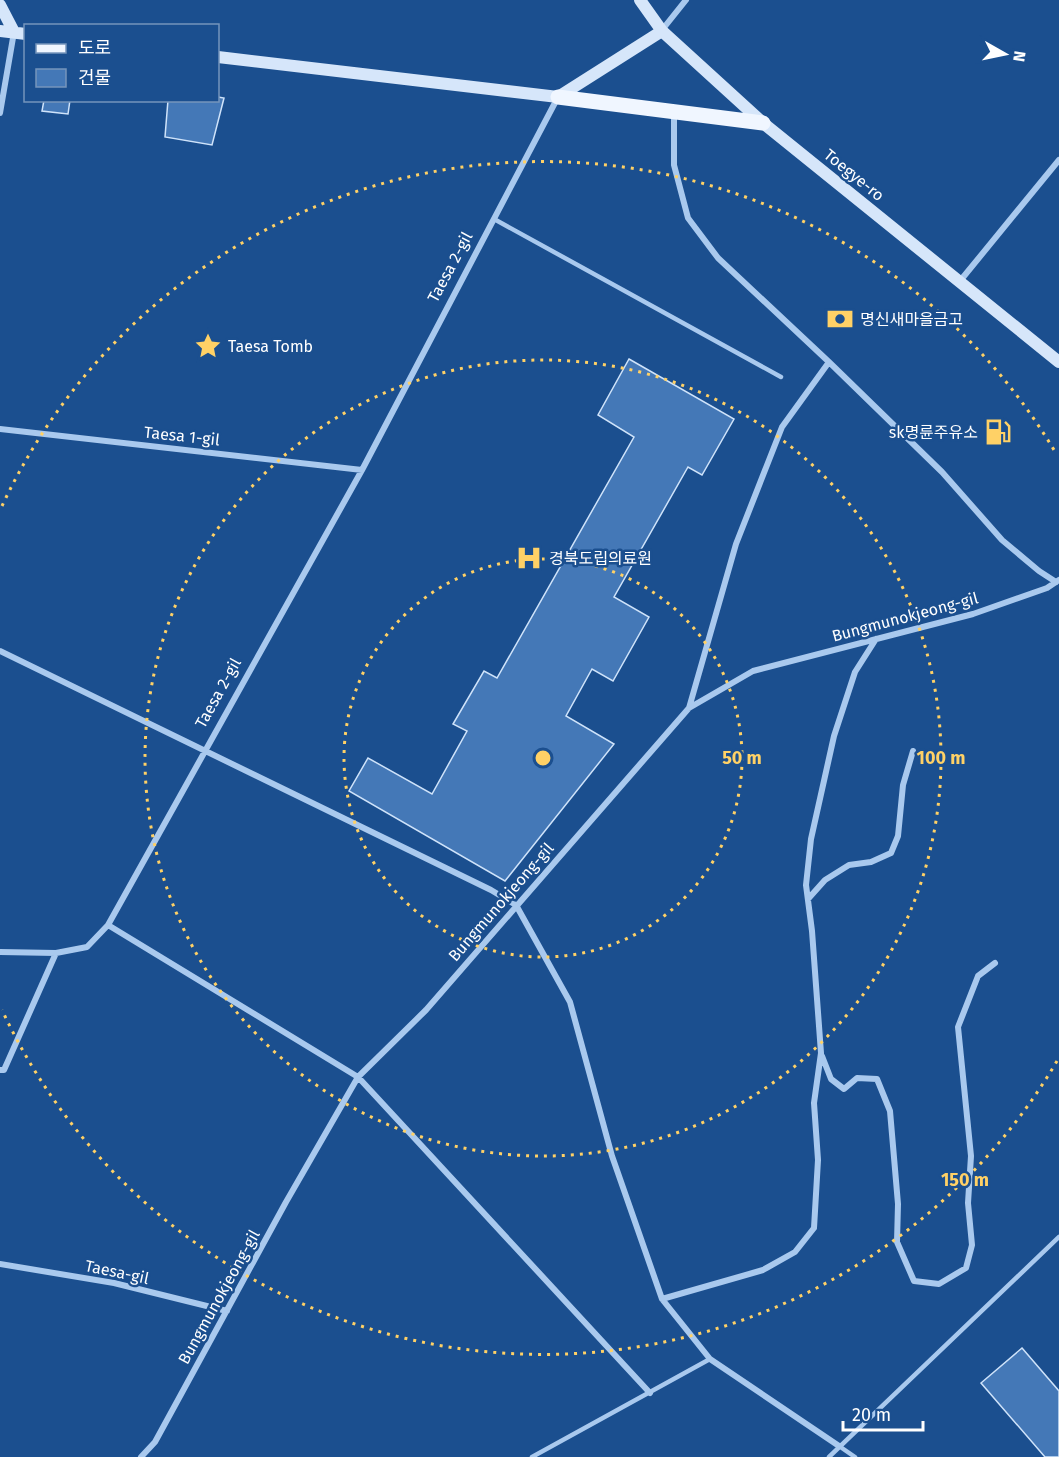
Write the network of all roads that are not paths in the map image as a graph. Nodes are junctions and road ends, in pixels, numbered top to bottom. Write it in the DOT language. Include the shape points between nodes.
graph roads {
  1 [pos="640,0"];
  2 [pos="686,0"];
  3 [pos="0,5"];
  4 [pos="0,31"];
  5 [pos="662,31"];
  6 [pos="20,33"];
  7 [pos="219,57"];
  8 [pos="558,97"];
  9 [pos="0,112"];
  10 [pos="674,112"];
  11 [pos="763,123"];
  12 [pos="1059,160"];
  13 [pos="494,219"];
  14 [pos="960,281"];
  15 [pos="829,362"];
  16 [pos="1059,362"];
  17 [pos="781,377"];
  18 [pos="0,429"];
  19 [pos="362,470"];
  20 [pos="1058,581"];
  21 [pos="876,639"];
  22 [pos="0,651"];
  23 [pos="689,708"];
  24 [pos="205,751"];
  25 [pos="913,751"];
  26 [pos="807,899"];
  27 [pos="516,905"];
  28 [pos="108,925"];
  29 [pos="0,952"];
  30 [pos="57,953"];
  31 [pos="995,963"];
  32 [pos="821,1053"];
  33 [pos="0,1070"];
  34 [pos="358,1077"];
  35 [pos="1059,1237"];
  36 [pos="0,1264"];
  37 [pos="662,1299"];
  38 [pos="227,1311"];
  39 [pos="710,1359"];
  40 [pos="650,1393"];
  41 [pos="839,1446"];
  42 [pos="141,1457"];
  43 [pos="532,1457"];
  44 [pos="829,1457"];
  45 [pos="855,1457"];
  1 -- 5 [label="street, Toegye-ro"];
  2 -- 5 [label="street"];
  3 -- 6 [label="street"];
  4 -- 6 [label="street"];
  5 -- 8 [label="street"];
  5 -- 11 [label="street, Toegye-ro"];
  6 -- 9 [label="street"];
  7 -- 8 [label="street"];
  8 -- 10 [label="main road"];
  8 -- 13 [label="street, Taesa 2-gil"];
  10 -- 11 [label="main road"];
  10 -- 15 [label="street" via="674,165 688,218 718,258"];
  11 -- 14 [label="street, Toegye-ro"];
  12 -- 14 [label="street"];
  13 -- 17 [label="lane"];
  13 -- 19 [label="street, Taesa 2-gil"];
  14 -- 16 [label="street, Toegye-ro"];
  15 -- 20 [label="street" via="942,472 1002,540 1039,571"];
  15 -- 23 [label="street" via="782,427 736,544"];
  18 -- 19 [label="street, Taesa 1-gil"];
  19 -- 24 [label="street, Taesa 2-gil"];
  20 -- 21 [label="street, Bungmunokjeong-gil" via="973,614"];
  21 -- 23 [label="street, Bungmunokjeong-gil" via="753,671"];
  21 -- 26 [label="street" via="855,672 834,736 811,839"];
  22 -- 24 [label="street"];
  23 -- 27 [label="street, Bungmunokjeong-gil"];
  24 -- 27 [label="street, Taesa 2-gil"];
  24 -- 28 [label="street, Taesa 2-gil"];
  25 -- 26 [label="street" via="903,785 898,836 891,853 872,862 849,865 825,880"];
  26 -- 32 [label="street"];
  27 -- 34 [label="street, Bungmunokjeong-gil" via="426,1010"];
  27 -- 37 [label="street" via="570,1002 612,1156"];
  28 -- 30 [label="street, Taesa 2-gil" via="87,947"];
  28 -- 34 [label="street"];
  29 -- 30 [label="street, Taesa 2-gil"];
  30 -- 33 [label="street" via="4,1070"];
  31 -- 32 [label="street" via="978,976 958,1027 971,1156 968,1203 972,1245 966,1268 939,1284 914,1281 897,1242 898,1204 890,1111 877,1079 857,1078 844,1089 831,1079"];
  32 -- 37 [label="street" via="814,1103 818,1160 813,1228 795,1252 763,1270"];
  34 -- 38 [label="street, Bungmunokjeong-gil"];
  34 -- 40 [label="street"];
  35 -- 41 [label="lane"];
  36 -- 38 [label="street, Taesa-gil" via="114,1283"];
  37 -- 39 [label="street"];
  38 -- 42 [label="street, Bungmunokjeong-gil" via="155,1442"];
  39 -- 40 [label="lane"];
  39 -- 41 [label="street"];
  40 -- 43 [label="lane"];
  41 -- 44 [label="lane"];
  41 -- 45 [label="lane"];
}
